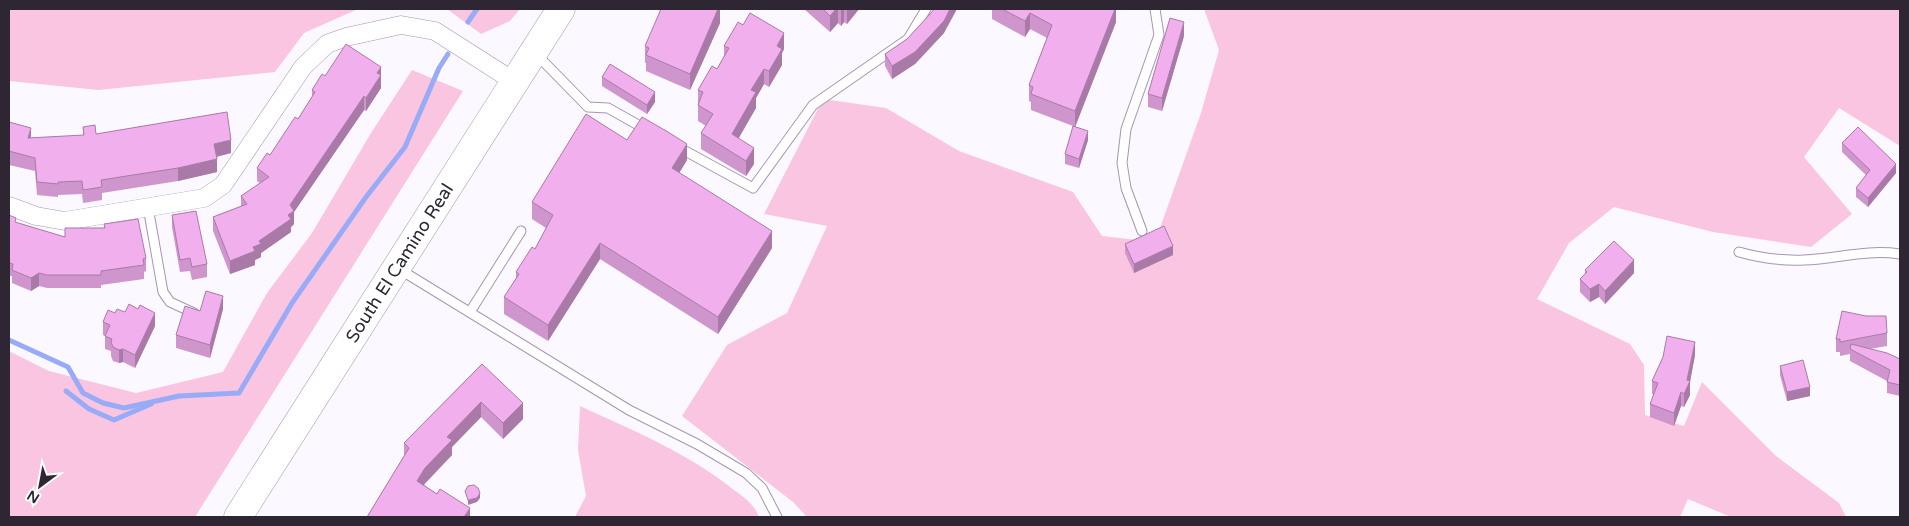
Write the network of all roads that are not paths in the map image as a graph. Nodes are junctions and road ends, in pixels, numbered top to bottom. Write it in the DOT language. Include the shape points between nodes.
graph roads {
  1 [pos="561,9"];
  2 [pos="926,9"];
  3 [pos="1155,9"];
  4 [pos="534,52"];
  5 [pos="515,82"];
  6 [pos="9,206"];
  7 [pos="148,207"];
  8 [pos="521,231"];
  9 [pos="1142,231"];
  10 [pos="1739,252"];
  11 [pos="1900,254"];
  12 [pos="397,268"];
  13 [pos="470,312"];
  14 [pos="194,313"];
  15 [pos="238,517"];
  16 [pos="777,517"];
  1 -- 4 [label="main road, South El Camino Real"];
  2 -- 4 [label="lane" via="908,39 814,105 753,188 608,108 588,107"];
  3 -- 9 [label="lane" via="1159,35 1126,129 1122,163 1126,188"];
  4 -- 5 [label="main road, South El Camino Real"];
  5 -- 7 [label="street" via="435,31 401,25 346,37 327,44 303,67 223,186 204,198"];
  5 -- 12 [label="main road, South El Camino Real"];
  6 -- 7 [label="street" via="36,216 65,221"];
  7 -- 14 [label="lane" via="163,292 170,302"];
  8 -- 13 [label="lane"];
  10 -- 11 [label="lane" via="1757,257 1804,260 1878,251"];
  12 -- 13 [label="lane"];
  12 -- 15 [label="main road, South El Camino Real"];
  13 -- 16 [label="lane" via="629,410 746,473 762,488"];
}
